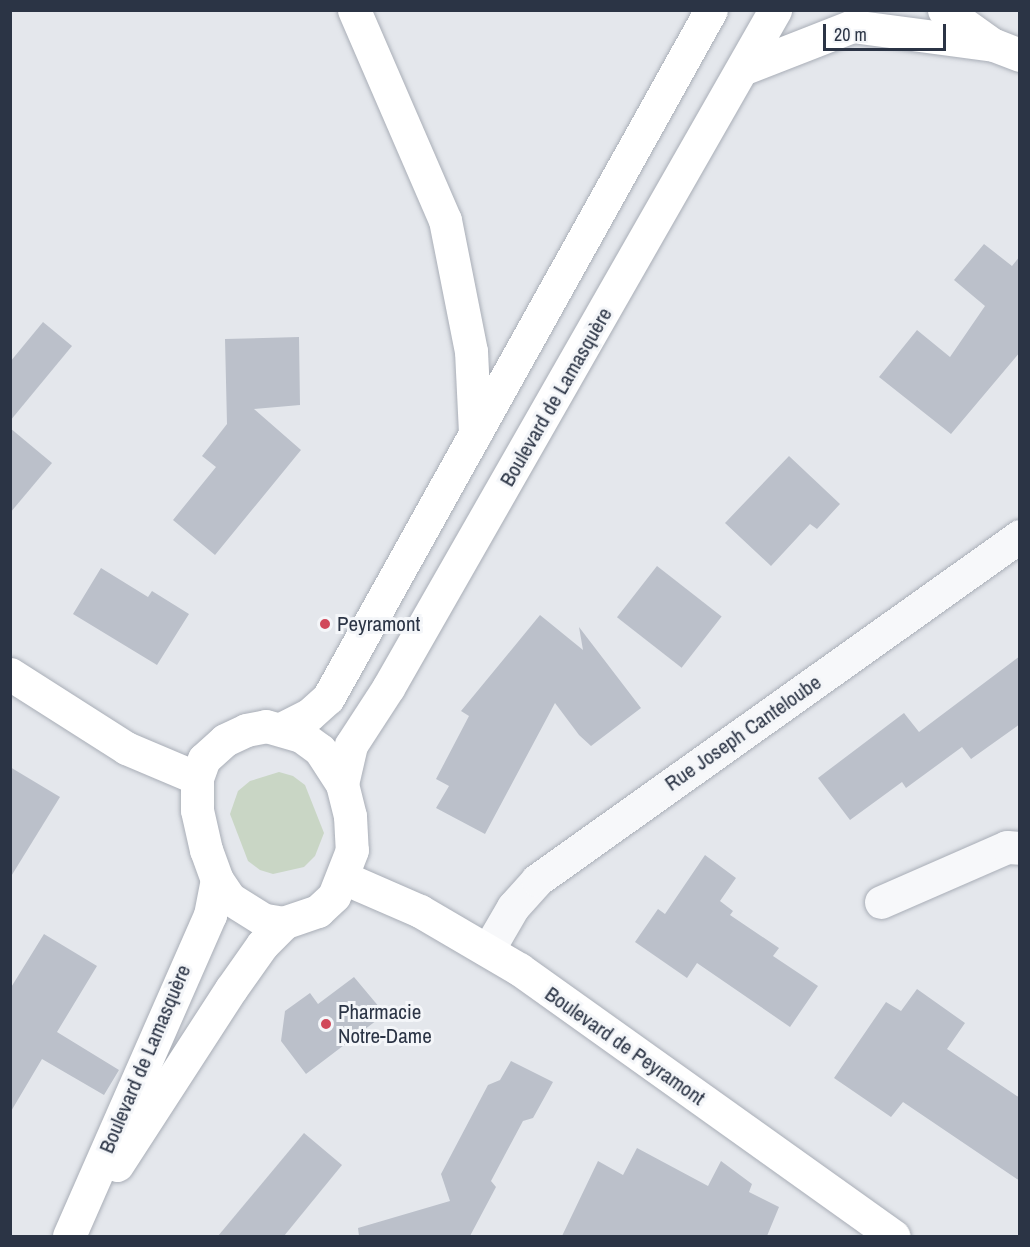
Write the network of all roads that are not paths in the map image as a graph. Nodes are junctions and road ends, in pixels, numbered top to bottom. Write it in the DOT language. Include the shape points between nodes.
graph roads {
  1 [pos="354,10"];
  2 [pos="711,10"];
  3 [pos="775,10"];
  4 [pos="944,10"];
  5 [pos="1007,50"];
  6 [pos="745,68"];
  7 [pos="475,434"];
  8 [pos="1020,536"];
  9 [pos="10,674"];
  10 [pos="281,729"];
  11 [pos="197,778"];
  12 [pos="342,784"];
  13 [pos="1020,848"];
  14 [pos="344,878"];
  15 [pos="218,880"];
  16 [pos="882,902"];
  17 [pos="284,923"];
  18 [pos="488,950"];
  19 [pos="70,1236"];
  20 [pos="894,1236"];
  1 -- 7 [label="main road" via="445,220 471,351"];
  2 -- 7 [label="main road"];
  3 -- 6 [label="main road, Boulevard de Lamasquère"];
  4 -- 5 [label="main road"];
  5 -- 6 [label="main road" via="852,26"];
  6 -- 12 [label="main road, Boulevard de Lamasquère" via="400,668 351,745"];
  7 -- 10 [label="main road" via="328,698 309,715"];
  8 -- 18 [label="street, Rue Joseph Canteloube" via="537,880 513,907"];
  9 -- 11 [label="main road" via="126,748"];
  10 -- 11 [label="main road" via="246,730 225,740 204,759"];
  10 -- 12 [label="main road" via="301,736 320,750"];
  11 -- 15 [label="main road" via="197,810"];
  12 -- 14 [label="main road" via="350,816 352,850"];
  13 -- 16 [label="street" via="1007,847"];
  14 -- 17 [label="main road" via="334,896 318,911"];
  14 -- 18 [label="main road, Boulevard de Peyramont" via="420,911"];
  15 -- 17 [label="main road" via="230,899 249,913"];
  15 -- 19 [label="main road, Boulevard de Lamasquère" via="210,915"];
  17 -- 19 [label="main road, Boulevard de Lamasquère" via="262,945 231,989"];
  18 -- 20 [label="main road, Boulevard de Peyramont"];
}
